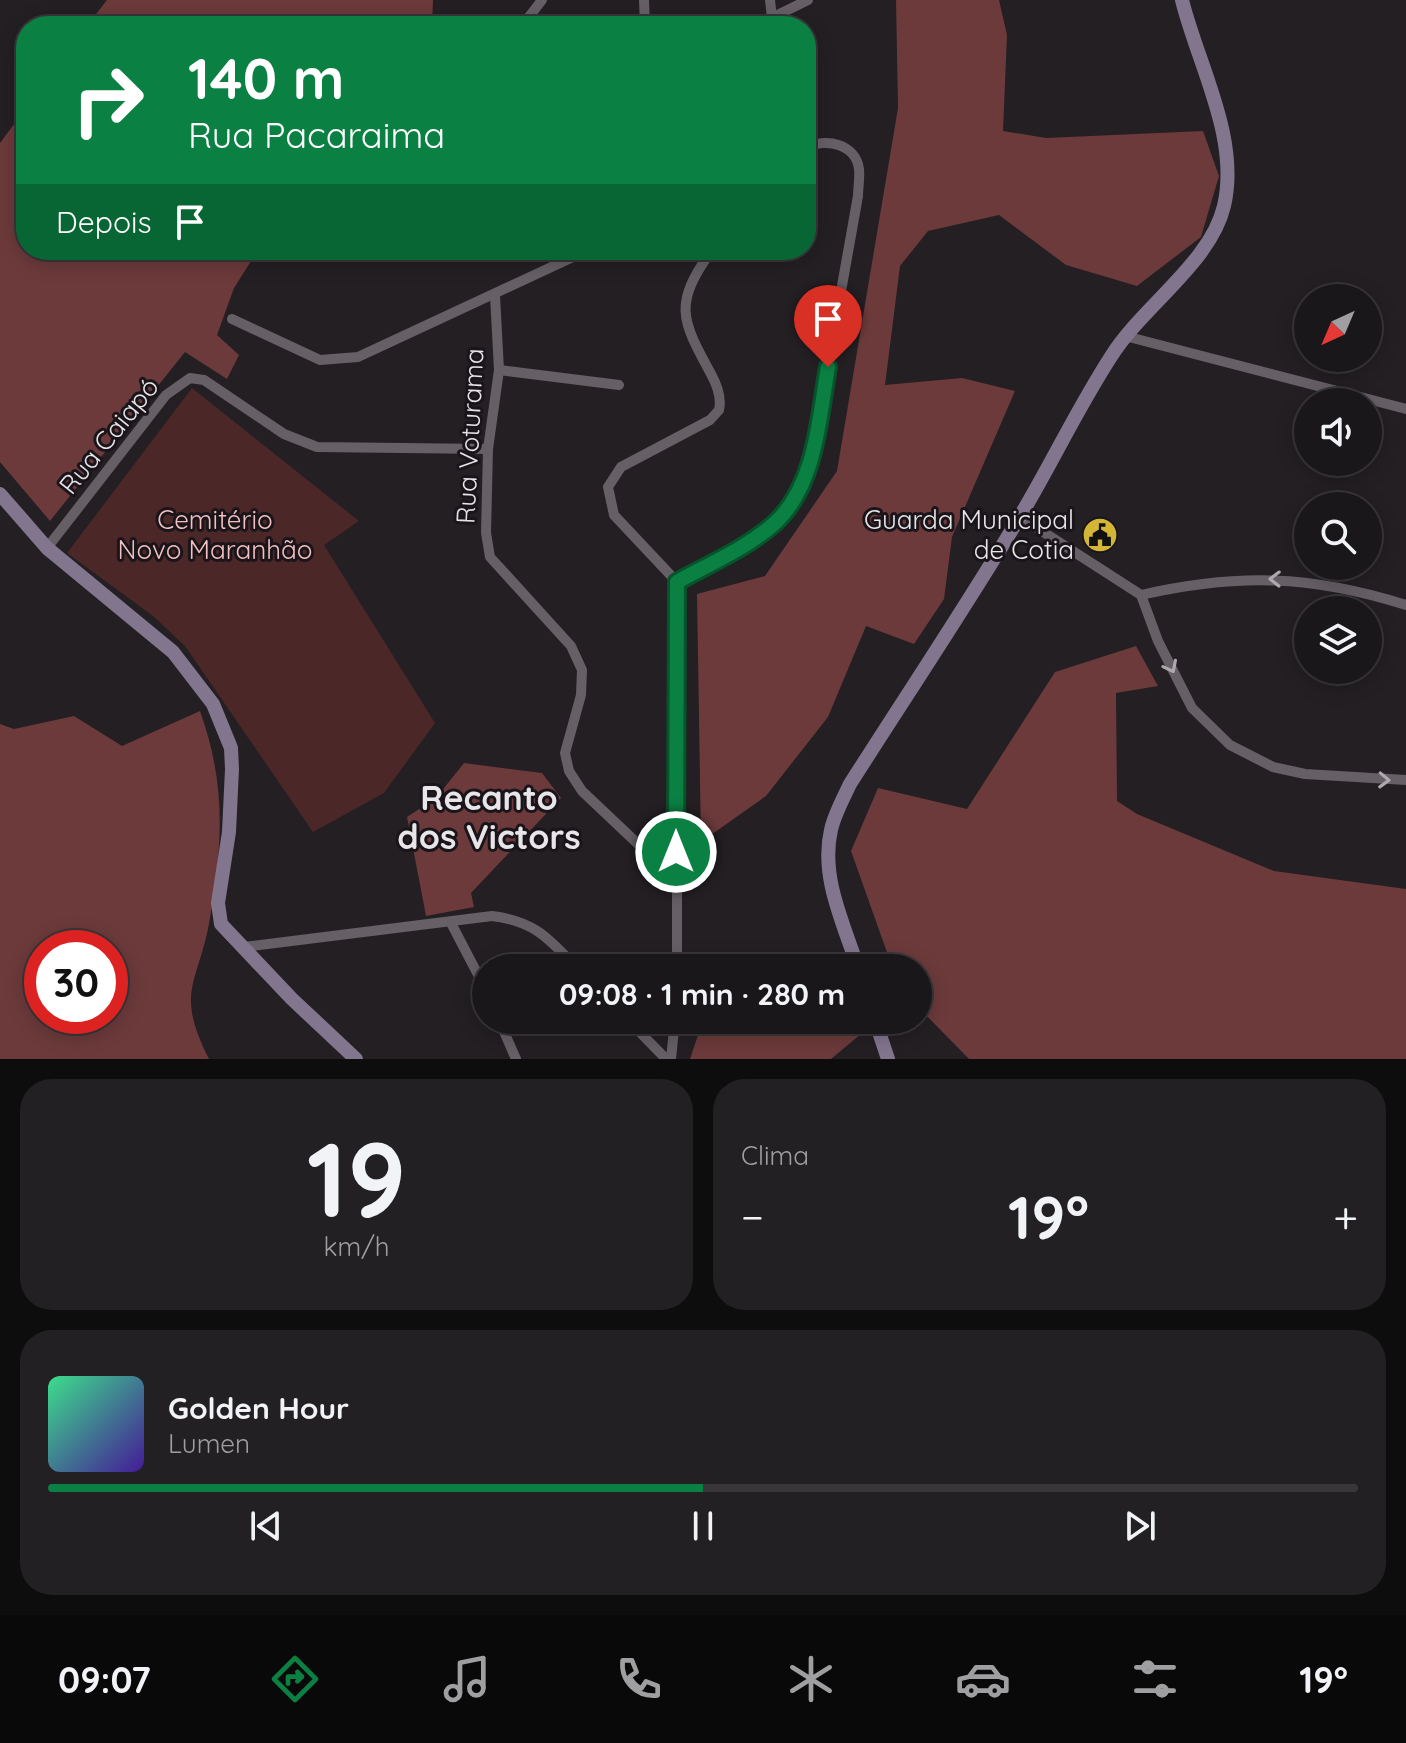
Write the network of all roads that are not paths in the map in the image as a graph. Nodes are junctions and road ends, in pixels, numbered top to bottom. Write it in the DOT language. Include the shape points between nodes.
graph roads {
  1 [pos="542,0"];
  2 [pos="808,0"];
  3 [pos="1182,0"];
  4 [pos="530,16"];
  5 [pos="776,16"];
  6 [pos="816,145"];
  7 [pos="568,260"];
  8 [pos="705,260"];
  9 [pos="495,296"];
  10 [pos="232,319"];
  11 [pos="1125,336"];
  12 [pos="499,370"];
  13 [pos="619,385"];
  14 [pos="1406,409"];
  15 [pos="488,449"];
  16 [pos="0,494"];
  17 [pos="1020,517"];
  18 [pos="47,548"];
  19 [pos="677,582"];
  20 [pos="1141,595"];
  21 [pos="1406,605"];
  22 [pos="1406,780"];
  23 [pos="676,880"];
  24 [pos="451,923"];
  25 [pos="244,947"];
  26 [pos="563,954"];
  27 [pos="677,954"];
  28 [pos="853,954"];
  29 [pos="472,963"];
  30 [pos="505,1034"];
  31 [pos="643,1034"];
  32 [pos="673,1034"];
  33 [pos="880,1034"];
  34 [pos="356,1059"];
  35 [pos="516,1059"];
  36 [pos="669,1059"];
  37 [pos="888,1059"];
  1 -- 4 [label="street"];
  2 -- 5 [label="street"];
  3 -- 11 [label="main road" via="1225,151 1224,207 1208,243"];
  6 -- 19 [label="street" via="844,147 859,167 812,454 798,495 776,522"];
  7 -- 9 [label="street"];
  8 -- 19 [label="street" via="684,300 694,344 719,393 719,410 710,420 621,467 608,487 614,515"];
  9 -- 10 [label="street" via="358,357 338,360 299,352"];
  9 -- 12 [label="street, Rua Voturama"];
  11 -- 14 [label="street"];
  11 -- 17 [label="main road"];
  12 -- 13 [label="street"];
  12 -- 15 [label="street, Rua Voturama"];
  15 -- 18 [label="street, Rua Caiapó" via="317,447 284,434 204,380 190,378 166,395"];
  15 -- 23 [label="street, Rua Voturama" via="490,557 571,646 582,670 581,695 565,753 569,771 590,800"];
  16 -- 18 [label="main road"];
  17 -- 20 [label="street"];
  17 -- 28 [label="main road" via="850,784 831,826 827,848 832,889"];
  18 -- 25 [label="main road" via="173,652 213,704 231,748 232,769 218,903 221,924"];
  19 -- 23 [label="street"];
  21 -- 20 [label="street, one-way" via="1340,585 1291,579 1226,579"];
  20 -- 22 [label="street, one-way" via="1192,708 1230,745 1273,767 1305,774"];
  23 -- 27 [label="street"];
  24 -- 25 [label="street"];
  24 -- 26 [label="street" via="492,916 516,919 541,931"];
  24 -- 29 [label="street"];
  25 -- 34 [label="main road"];
  30 -- 35 [label="street"];
  31 -- 36 [label="street"];
  32 -- 36 [label="street"];
  33 -- 37 [label="main road"];
}
